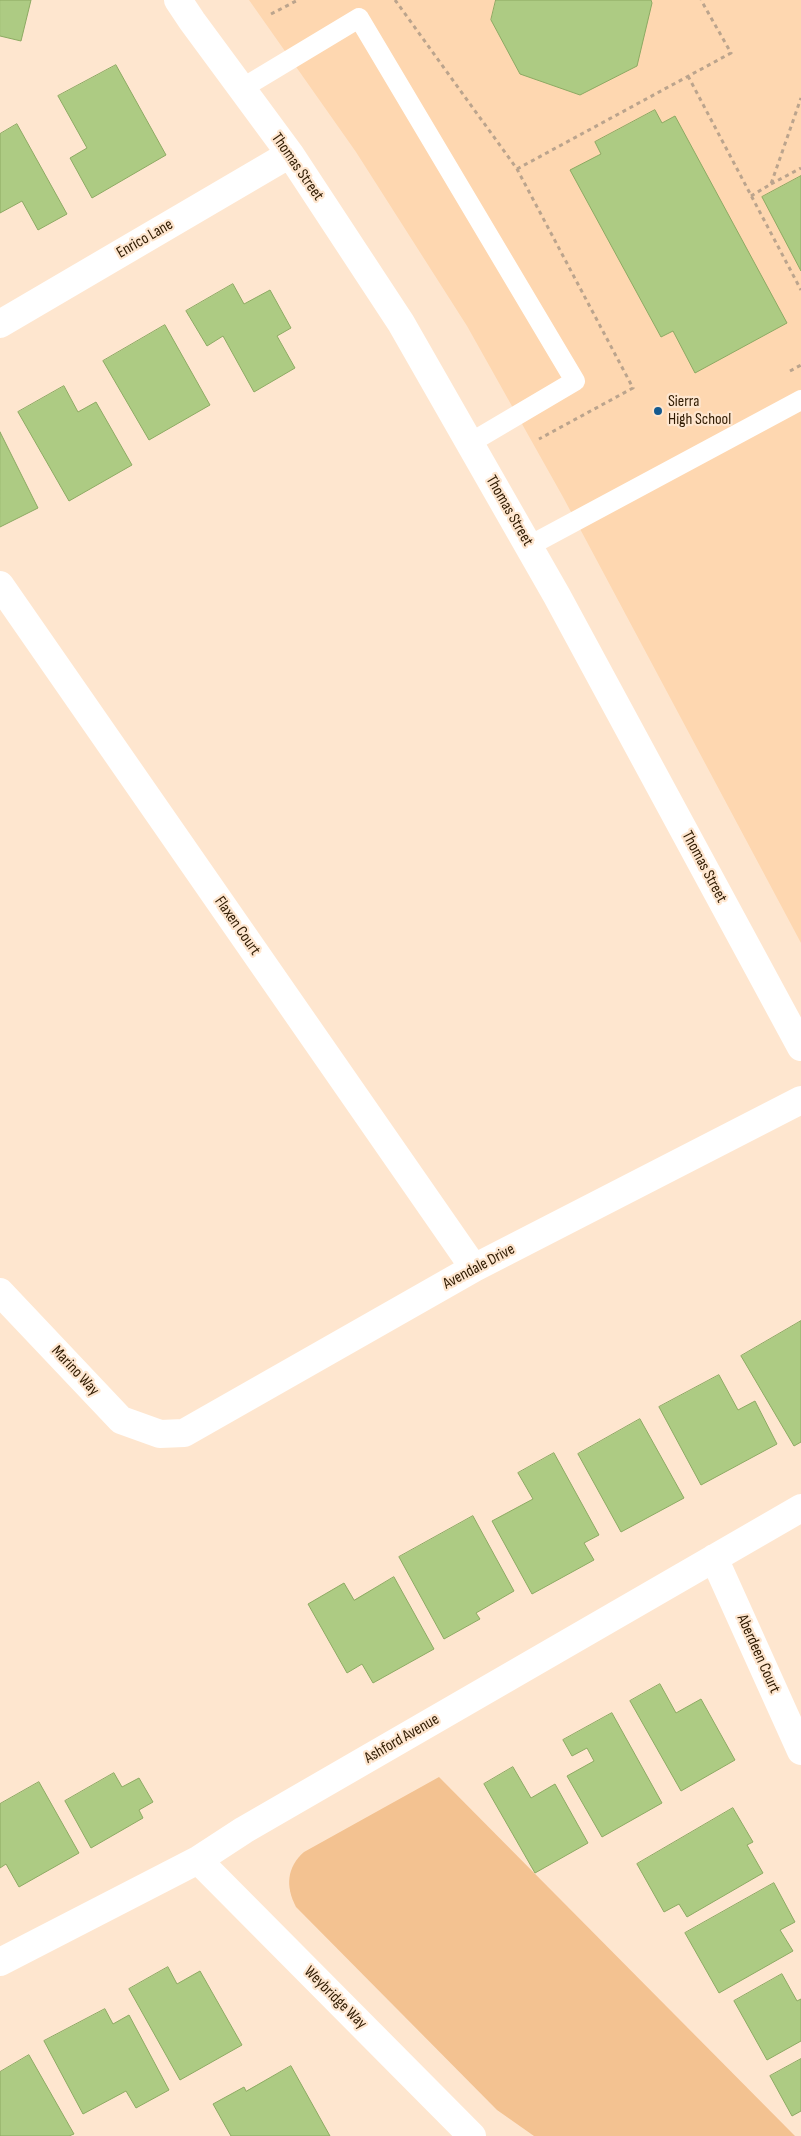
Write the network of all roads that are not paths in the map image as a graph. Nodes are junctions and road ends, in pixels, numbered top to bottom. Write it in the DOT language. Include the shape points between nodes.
graph roads {
  1 [pos="178,0"];
  2 [pos="242,89"];
  3 [pos="290,154"];
  4 [pos="0,324"];
  5 [pos="801,400"];
  6 [pos="470,443"];
  7 [pos="529,546"];
  8 [pos="0,585"];
  9 [pos="801,1047"];
  10 [pos="801,1100"];
  11 [pos="474,1268"];
  12 [pos="0,1292"];
  13 [pos="160,1434"];
  14 [pos="801,1508"];
  15 [pos="714,1558"];
  16 [pos="801,1751"];
  17 [pos="198,1860"];
  18 [pos="0,1962"];
  19 [pos="472,2136"];
  1 -- 2 [label="street, Thomas Street"];
  2 -- 3 [label="street, Thomas Street"];
  2 -- 6 [label="lane" via="359,18 575,381"];
  3 -- 4 [label="street, Enrico Lane"];
  3 -- 6 [label="street, Thomas Street" via="401,323"];
  5 -- 7 [label="lane"];
  6 -- 7 [label="street, Thomas Street"];
  7 -- 9 [label="street, Thomas Street"];
  8 -- 11 [label="street, Flaxen Court"];
  10 -- 11 [label="street, Avendale Drive"];
  11 -- 13 [label="street, Avendale Drive" via="184,1433"];
  12 -- 13 [label="street, Marino Way" via="120,1420"];
  14 -- 15 [label="street, Ashford Avenue"];
  15 -- 16 [label="street, Aberdeen Court"];
  15 -- 17 [label="street, Ashford Avenue" via="244,1830"];
  17 -- 18 [label="street, Ashford Avenue"];
  17 -- 19 [label="street, Weybridge Way"];
}
